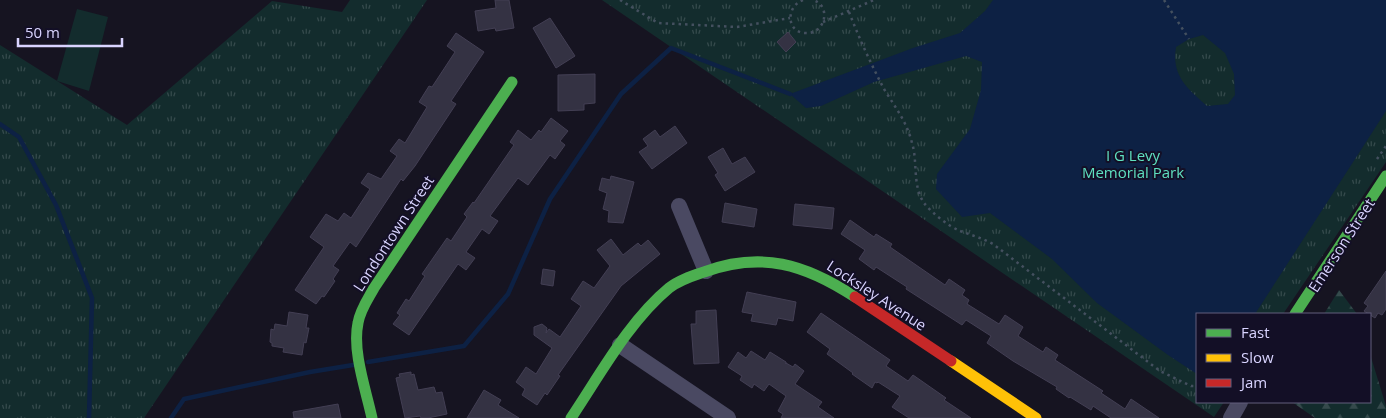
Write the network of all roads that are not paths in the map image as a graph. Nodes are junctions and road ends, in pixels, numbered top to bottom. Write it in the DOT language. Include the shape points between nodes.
graph roads {
  1 [pos="512,82"];
  2 [pos="1386,176"];
  3 [pos="679,206"];
  4 [pos="706,270"];
  5 [pos="1296,313"];
  6 [pos="620,345"];
  7 [pos="1239,403"];
  8 [pos="372,418"];
  9 [pos="571,418"];
  10 [pos="728,418"];
  11 [pos="1036,418"];
  12 [pos="1231,418"];
  1 -- 8 [label="street, Londontown Street" via="374,288 362,311 357,328 358,348"];
  2 -- 5 [label="street, Emerson Street"];
  3 -- 4 [label="street"];
  4 -- 6 [label="street, Locksley Avenue" via="670,287 635,322"];
  4 -- 11 [label="street, Locksley Avenue" via="750,261 775,262 812,272 849,293"];
  6 -- 9 [label="street, Locksley Avenue"];
  6 -- 10 [label="street"];
  7 -- 12 [label="street"];
}
